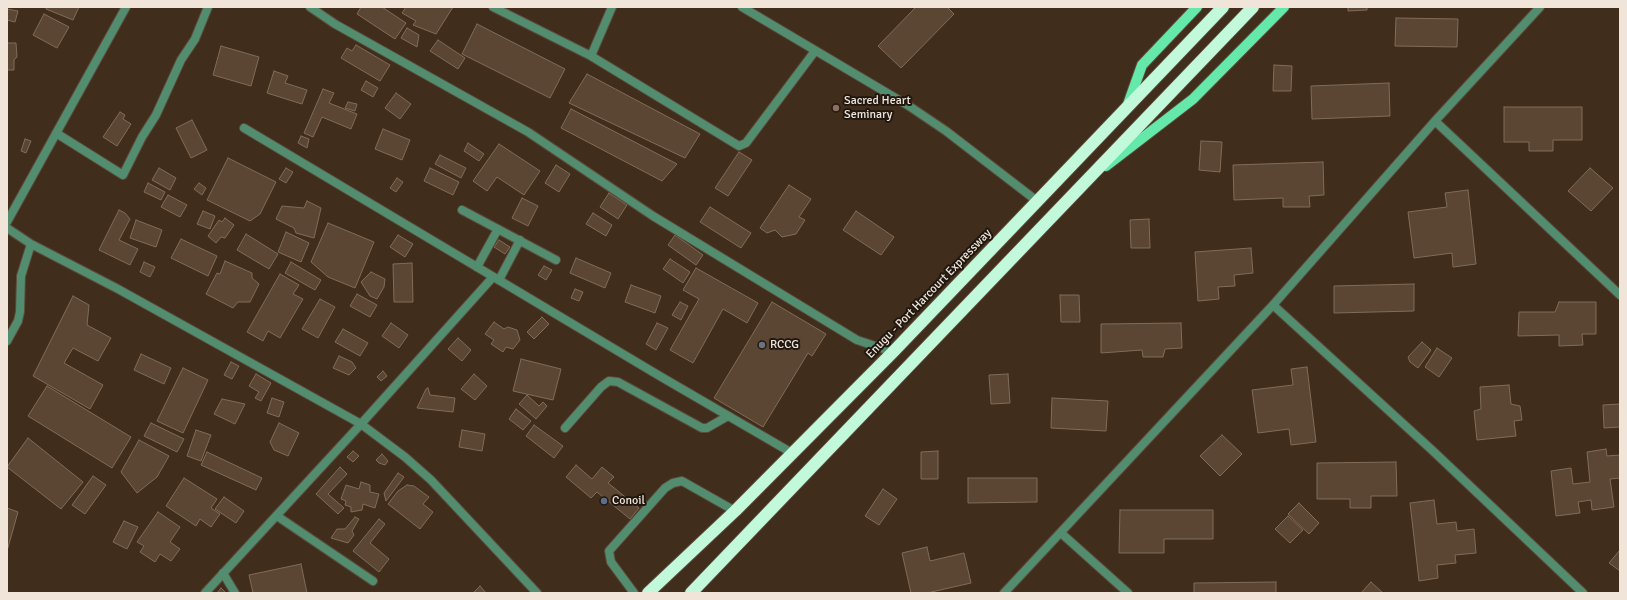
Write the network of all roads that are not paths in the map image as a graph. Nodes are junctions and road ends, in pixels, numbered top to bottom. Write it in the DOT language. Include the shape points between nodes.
graph roads {
  1 [pos="126,7"];
  2 [pos="208,7"];
  3 [pos="310,7"];
  4 [pos="493,7"];
  5 [pos="612,7"];
  6 [pos="742,7"];
  7 [pos="1197,7"];
  8 [pos="1223,7"];
  9 [pos="1284,7"];
  10 [pos="1540,7"];
  11 [pos="1249,10"];
  12 [pos="815,51"];
  13 [pos="591,56"];
  14 [pos="1126,110"];
  15 [pos="1435,120"];
  16 [pos="244,128"];
  17 [pos="56,133"];
  18 [pos="1082,184"];
  19 [pos="1037,201"];
  20 [pos="462,210"];
  21 [pos="7,222"];
  22 [pos="7,228"];
  23 [pos="498,229"];
  24 [pos="520,240"];
  25 [pos="31,244"];
  26 [pos="556,260"];
  27 [pos="476,267"];
  28 [pos="496,278"];
  29 [pos="1620,295"];
  30 [pos="1273,305"];
  31 [pos="7,341"];
  32 [pos="893,352"];
  33 [pos="728,416"];
  34 [pos="361,424"];
  35 [pos="565,428"];
  36 [pos="792,453"];
  37 [pos="735,511"];
  38 [pos="277,516"];
  39 [pos="1061,533"];
  40 [pos="223,573"];
  41 [pos="373,581"];
  42 [pos="205,593"];
  43 [pos="235,593"];
  44 [pos="537,593"];
  45 [pos="634,593"];
  46 [pos="648,593"];
  47 [pos="691,593"];
  48 [pos="1004,593"];
  49 [pos="1128,593"];
  50 [pos="1583,593"];
  1 -- 17 [label="street"];
  2 -- 17 [label="street" via="194,40 181,60 156,115 123,175"];
  3 -- 32 [label="street" via="334,24 528,132 653,216 857,340"];
  4 -- 13 [label="street"];
  5 -- 13 [label="street"];
  6 -- 12 [label="street"];
  7 -- 14 [label="main road" via="1142,65"];
  8 -- 14 [label="highway, Enugu - Port Harcourt Expressway"];
  9 -- 18 [label="main road" via="1193,99"];
  10 -- 15 [label="street"];
  11 -- 18 [label="highway"];
  12 -- 13 [label="street" via="746,143 739,146"];
  12 -- 19 [label="street" via="909,106 946,131"];
  14 -- 19 [label="highway, Enugu - Port Harcourt Expressway"];
  15 -- 29 [label="street"];
  15 -- 30 [label="street"];
  16 -- 27 [label="street"];
  17 -- 21 [label="street"];
  18 -- 47 [label="highway"];
  19 -- 32 [label="highway, Enugu - Port Harcourt Expressway"];
  20 -- 23 [label="street"];
  22 -- 25 [label="street"];
  23 -- 24 [label="street"];
  23 -- 27 [label="street"];
  24 -- 26 [label="street"];
  24 -- 28 [label="street"];
  25 -- 31 [label="street" via="21,276 18,321"];
  25 -- 34 [label="street" via="118,288"];
  27 -- 28 [label="street"];
  28 -- 33 [label="street"];
  28 -- 34 [label="street"];
  30 -- 39 [label="street"];
  30 -- 50 [label="street"];
  32 -- 36 [label="highway, Enugu - Port Harcourt Expressway"];
  33 -- 35 [label="street" via="707,428 702,428 618,382 609,381"];
  33 -- 36 [label="street"];
  34 -- 38 [label="street"];
  34 -- 44 [label="street" via="431,480"];
  36 -- 37 [label="highway, Enugu - Port Harcourt Expressway"];
  37 -- 45 [label="street" via="682,482 673,483 665,488 609,551 611,562"];
  37 -- 46 [label="highway, Enugu - Port Harcourt Expressway"];
  38 -- 40 [label="street"];
  38 -- 41 [label="street"];
  39 -- 48 [label="street"];
  39 -- 49 [label="street"];
  40 -- 42 [label="street"];
  40 -- 43 [label="street"];
}
